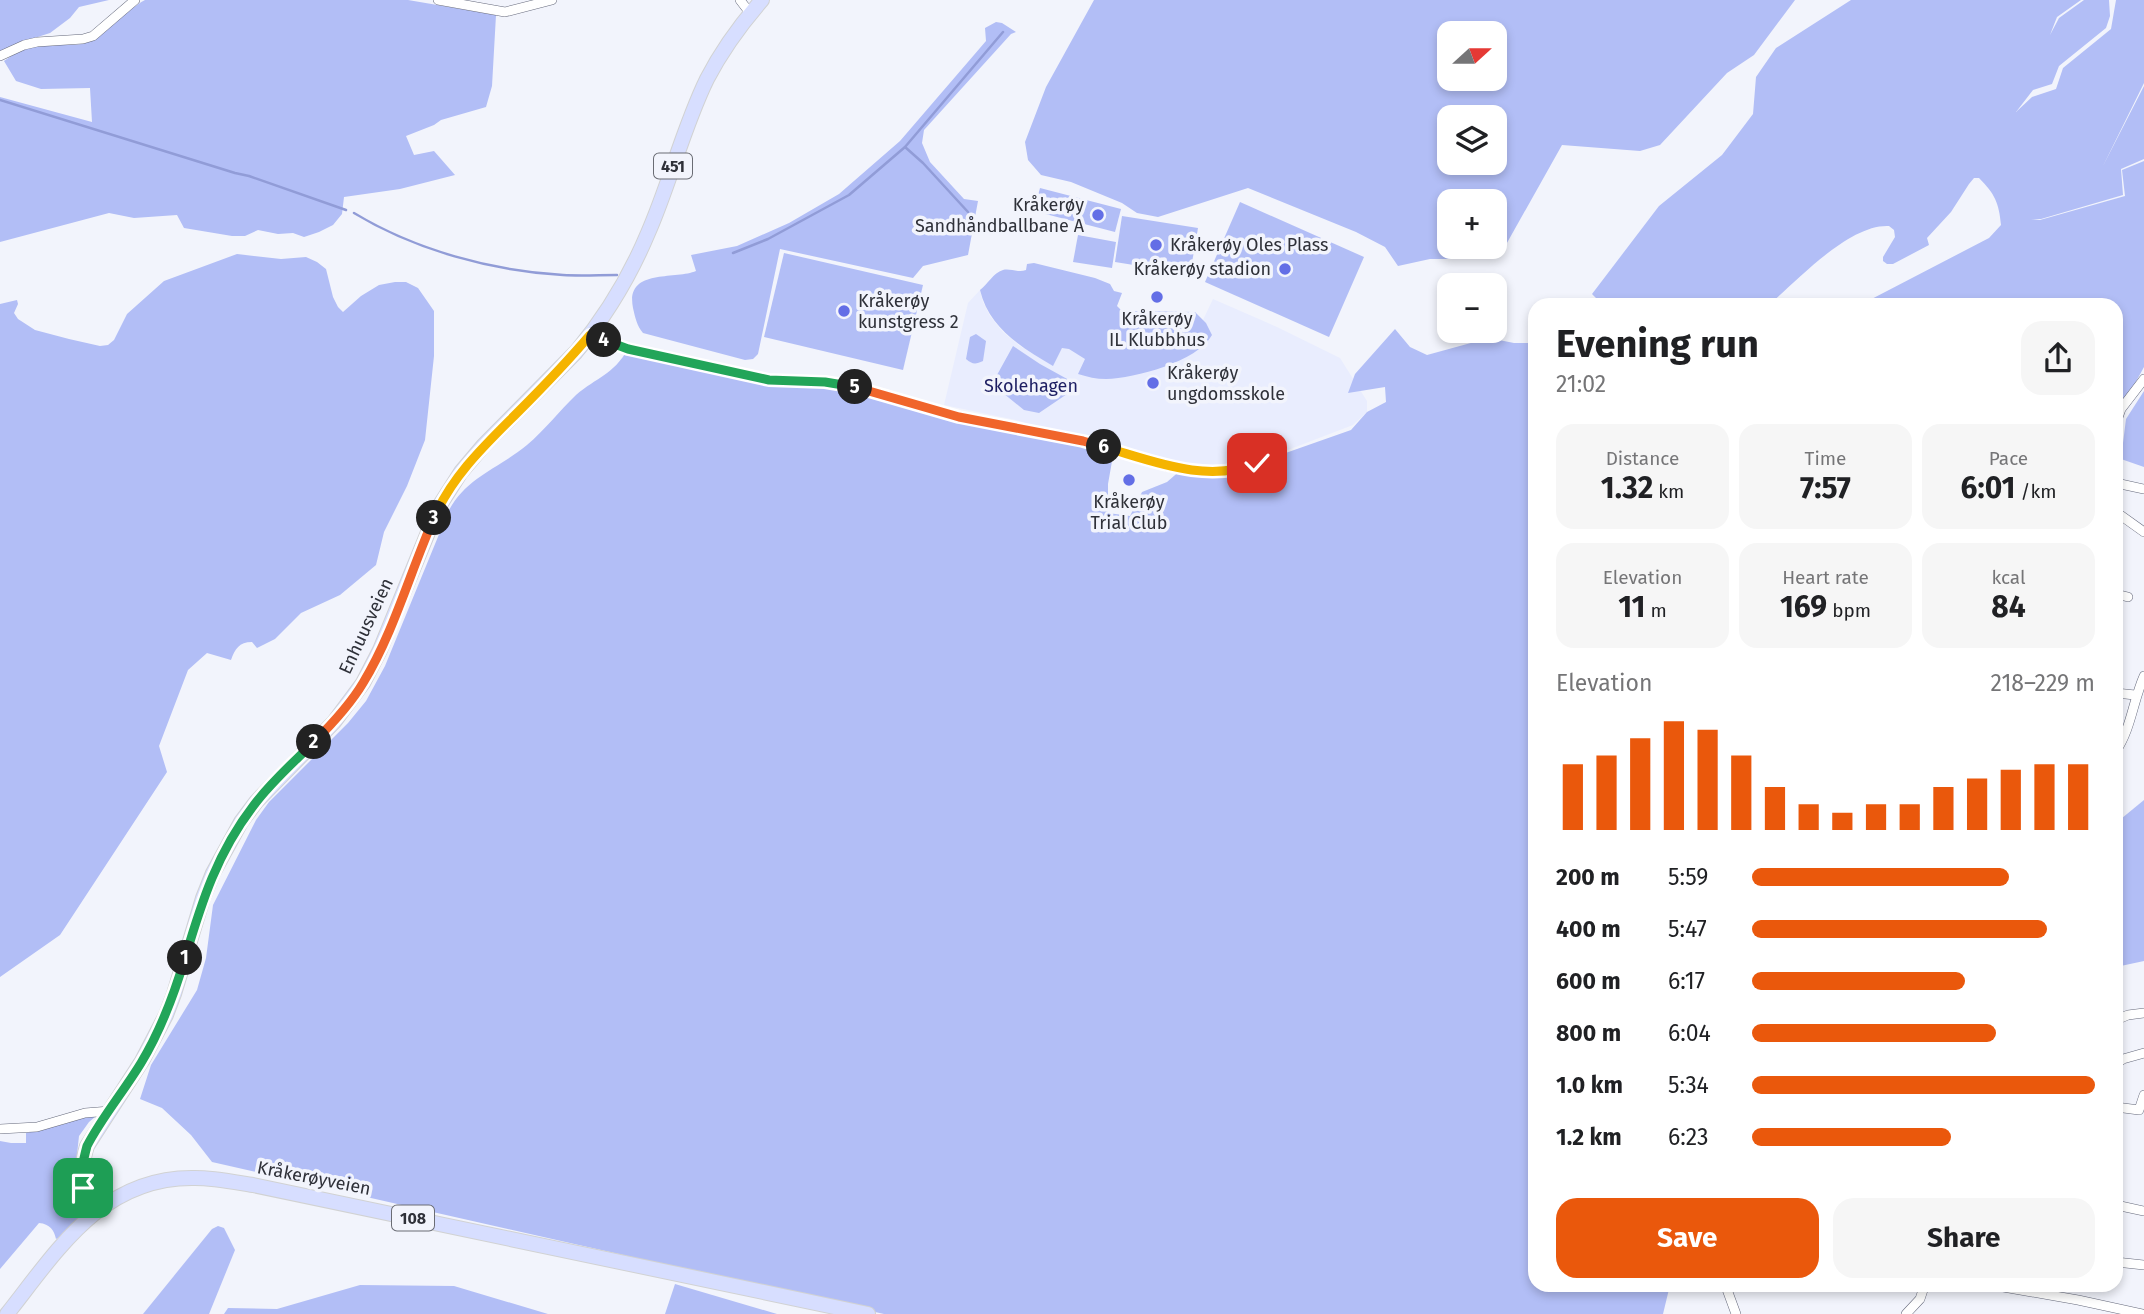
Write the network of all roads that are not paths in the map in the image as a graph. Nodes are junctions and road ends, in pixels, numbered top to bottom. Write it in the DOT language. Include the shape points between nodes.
graph roads {
  1 [pos="135,0"];
  2 [pos="438,0"];
  3 [pos="552,0"];
  4 [pos="740,0"];
  5 [pos="762,0"];
  6 [pos="750,13"];
  7 [pos="0,56"];
  8 [pos="590,335"];
  9 [pos="2144,379"];
  10 [pos="2123,407"];
  11 [pos="1257,463"];
  12 [pos="2123,484"];
  13 [pos="2144,489"];
  14 [pos="2123,517"];
  15 [pos="2144,532"];
  16 [pos="2123,596"];
  17 [pos="2128,597"];
  18 [pos="2144,676"];
  19 [pos="2123,694"];
  20 [pos="2135,695"];
  21 [pos="2123,739"];
  22 [pos="2144,1013"];
  23 [pos="2123,1017"];
  24 [pos="2144,1053"];
  25 [pos="2123,1059"];
  26 [pos="2144,1094"];
  27 [pos="2123,1108"];
  28 [pos="110,1111"];
  29 [pos="0,1129"];
  30 [pos="2123,1207"];
  31 [pos="99,1208"];
  32 [pos="2144,1212"];
  33 [pos="2123,1263"];
  34 [pos="2144,1265"];
  35 [pos="1728,1292"];
  36 [pos="1922,1292"];
  37 [pos="2032,1292"];
  38 [pos="7,1314"];
  39 [pos="868,1314"];
  40 [pos="1736,1314"];
  41 [pos="1906,1314"];
  42 [pos="2143,1314"];
  1 -- 7 [label="street" via="93,36 37,42"];
  2 -- 3 [label="street" via="505,12"];
  4 -- 6 [label="street"];
  5 -- 6 [label="main road, Enhuusveien / 451"];
  6 -- 8 [label="main road, Enhuusveien / 451" via="707,79 639,254"];
  8 -- 11 [label="street" via="628,349 769,380 859,387 959,417 1083,441 1169,467 1216,471"];
  8 -- 28 [label="main road, Enhuusveien / 451" via="461,472 438,508 363,683 334,722 241,822 203,898 166,1015"];
  9 -- 10 [label="street"];
  12 -- 13 [label="street"];
  14 -- 15 [label="street"];
  16 -- 17 [label="street"];
  18 -- 20 [label="street"];
  19 -- 20 [label="street"];
  20 -- 21 [label="street"];
  22 -- 23 [label="street"];
  24 -- 25 [label="street"];
  26 -- 27 [label="street" via="2139,1110"];
  28 -- 29 [label="street" via="37,1127"];
  28 -- 31 [label="main road, Enhuusveien / 451" via="87,1146 82,1167"];
  30 -- 32 [label="street"];
  31 -- 38 [label="main road, Kråkerøyveien / 108"];
  31 -- 39 [label="main road, Kråkerøyveien / 108" via="162,1181 223,1180"];
  33 -- 34 [label="street"];
  35 -- 40 [label="street"];
  36 -- 41 [label="street"];
  37 -- 42 [label="street"];
}
